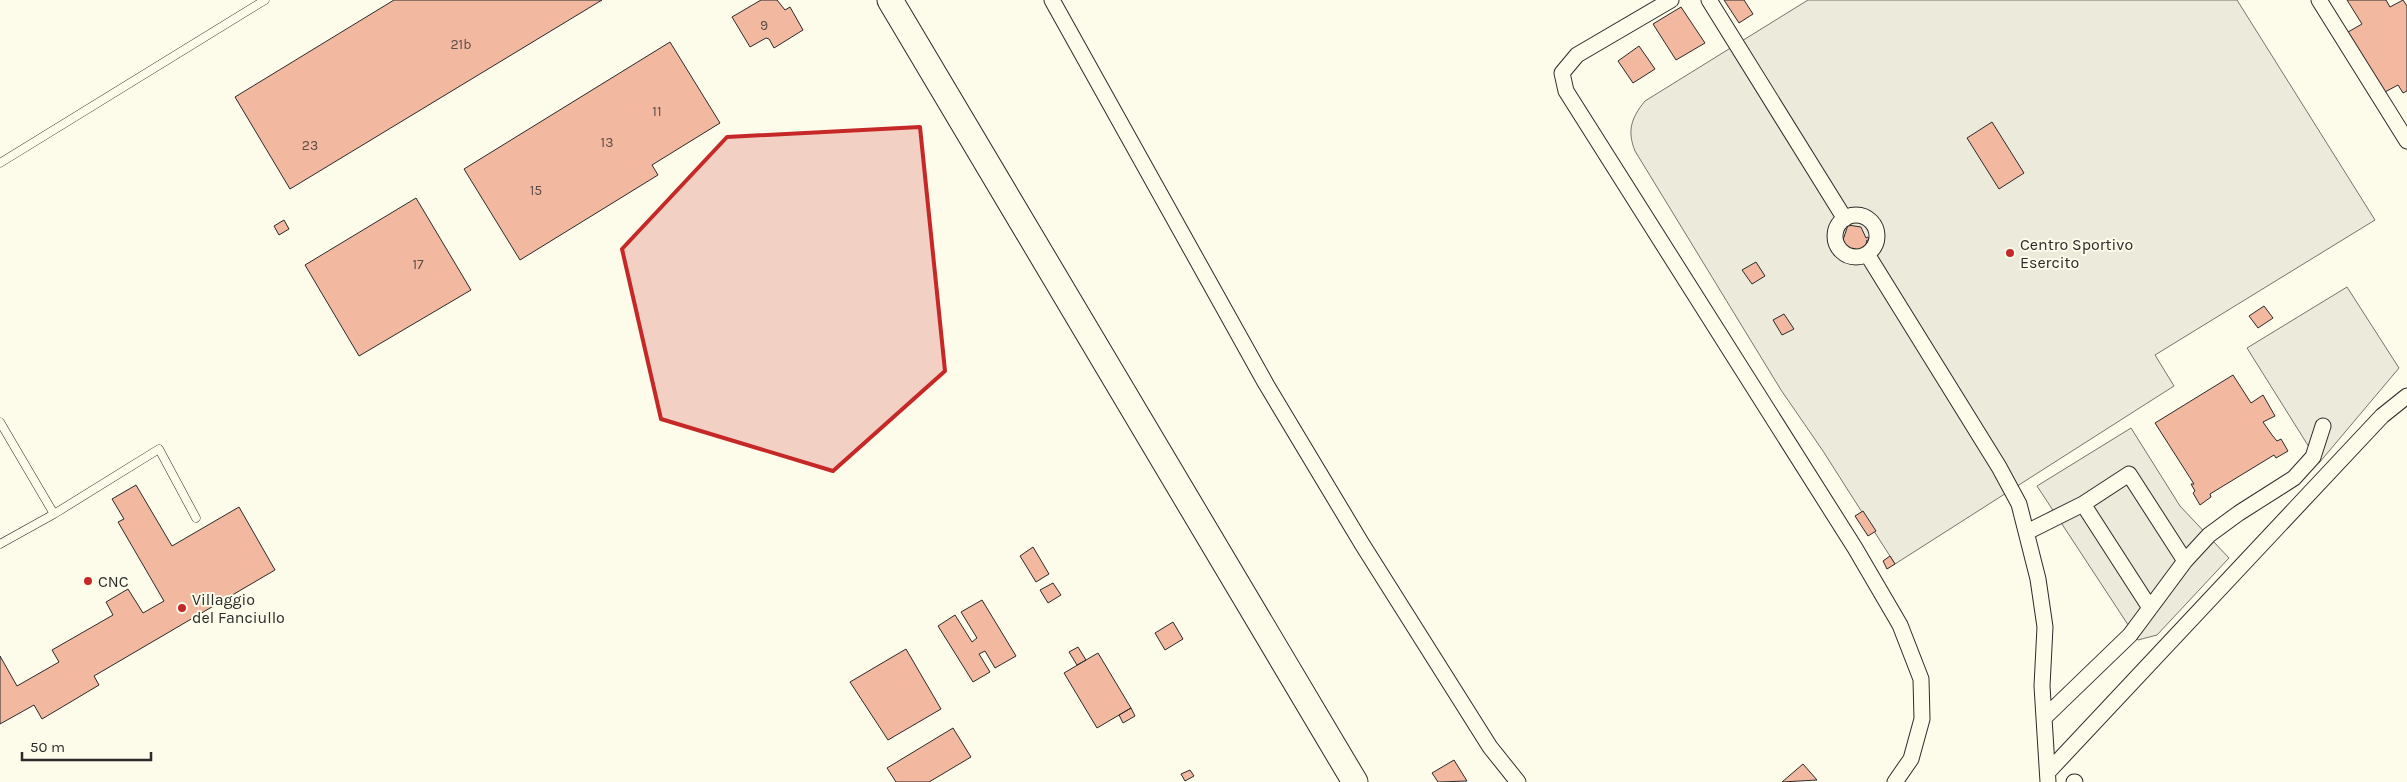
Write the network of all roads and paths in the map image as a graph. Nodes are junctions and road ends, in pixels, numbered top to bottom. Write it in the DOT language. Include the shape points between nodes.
graph roads {
  1 [pos="265,0"];
  2 [pos="890,0"];
  3 [pos="1052,0"];
  4 [pos="1671,0"];
  5 [pos="1709,0"];
  6 [pos="2319,0"];
  7 [pos="2406,138"];
  8 [pos="0,163"];
  9 [pos="1845,219"];
  10 [pos="1867,254"];
  11 [pos="2407,396"];
  12 [pos="0,422"];
  13 [pos="2323,426"];
  14 [pos="2083,504"];
  15 [pos="54,514"];
  16 [pos="196,518"];
  17 [pos="2027,532"];
  18 [pos="0,544"];
  19 [pos="2185,562"];
  20 [pos="2150,608"];
  21 [pos="2044,718"];
  22 [pos="2048,777"];
  23 [pos="1355,782"];
  24 [pos="1518,782"];
  25 [pos="1895,782"];
  1 -- 8 [label="lane"];
  2 -- 23 [label="main road"];
  3 -- 24 [label="street" via="1266,384 1490,747"];
  4 -- 25 [label="street" via="1577,55 1562,73 1566,91 1900,624 1921,679 1922,719 1911,759"];
  5 -- 9 [label="street"];
  6 -- 7 [label="street"];
  9 -- 10 [label="street" via="1837,228 1838,247 1854,257"];
  9 -- 10 [label="street" via="1859,216 1872,222 1876,243"];
  10 -- 17 [label="street" via="1999,467 2019,504"];
  11 -- 22 [label="street" via="2382,416"];
  12 -- 15 [label="lane"];
  13 -- 19 [label="street" via="2313,457 2294,478 2217,530"];
  14 -- 17 [label="street"];
  14 -- 19 [label="street" via="2129,474"];
  14 -- 20 [label="street"];
  15 -- 16 [label="lane" via="159,449"];
  15 -- 18 [label="lane"];
  17 -- 21 [label="street" via="2046,627 2042,686"];
  19 -- 20 [label="street"];
  20 -- 21 [label="street" via="2130,635"];
  21 -- 22 [label="street"];
}
